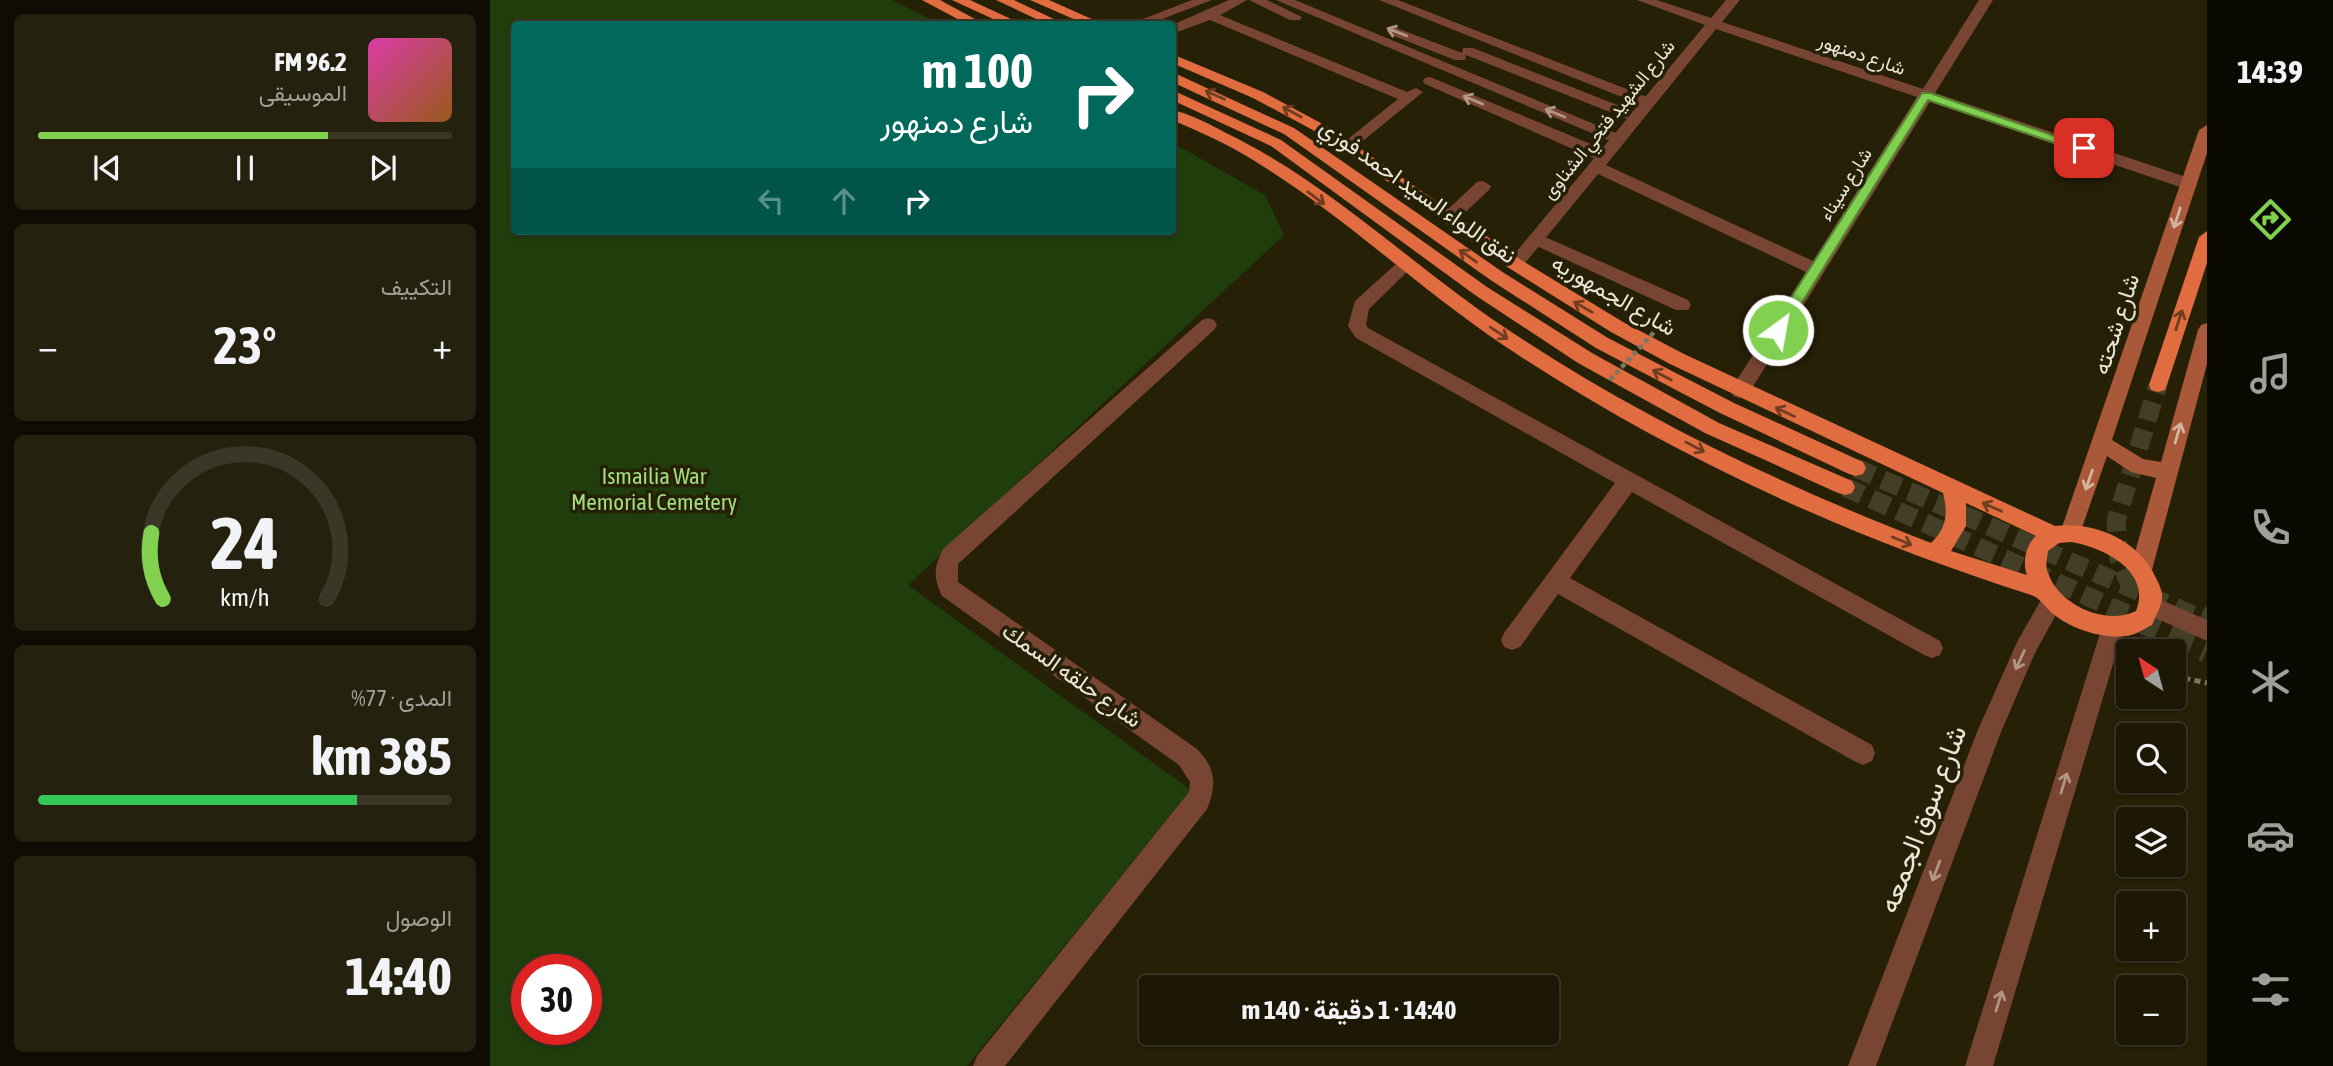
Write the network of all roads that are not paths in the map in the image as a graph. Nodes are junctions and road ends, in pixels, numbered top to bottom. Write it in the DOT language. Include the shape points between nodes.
graph roads {
  1 [pos="929,0"];
  2 [pos="959,0"];
  3 [pos="1003,0"];
  4 [pos="1037,0"];
  5 [pos="1205,0"];
  6 [pos="1240,0"];
  7 [pos="1256,0"];
  8 [pos="1283,0"];
  9 [pos="1316,0"];
  10 [pos="1386,0"];
  11 [pos="1644,0"];
  12 [pos="1732,0"];
  13 [pos="1986,0"];
  14 [pos="1210,16"];
  15 [pos="971,21"];
  16 [pos="1008,21"];
  17 [pos="1051,21"];
  18 [pos="1089,21"];
  19 [pos="1146,21"];
  20 [pos="1712,23"];
  21 [pos="1176,29"];
  22 [pos="1483,38"];
  23 [pos="1464,54"];
  24 [pos="1176,60"];
  25 [pos="1437,75"];
  26 [pos="1176,78"];
  27 [pos="1926,95"];
  28 [pos="1176,96"];
  29 [pos="1409,98"];
  30 [pos="1647,102"];
  31 [pos="1176,116"];
  32 [pos="1635,117"];
  33 [pos="2207,130"];
  34 [pos="1618,139"];
  35 [pos="1349,146"];
  36 [pos="1599,161"];
  37 [pos="2189,184"];
  38 [pos="1483,186"];
  39 [pos="1450,218"];
  40 [pos="2207,237"];
  41 [pos="1536,239"];
  42 [pos="1516,264"];
  43 [pos="1405,265"];
  44 [pos="1816,269"];
  45 [pos="1682,305"];
  46 [pos="1208,325"];
  47 [pos="2207,330"];
  48 [pos="2158,385"];
  49 [pos="1740,391"];
  50 [pos="2102,443"];
  51 [pos="1856,468"];
  52 [pos="2168,472"];
  53 [pos="1628,481"];
  54 [pos="1845,488"];
  55 [pos="1954,490"];
  56 [pos="2063,534"];
  57 [pos="1932,554"];
  58 [pos="2141,570"];
  59 [pos="1555,581"];
  60 [pos="2049,594"];
  61 [pos="2150,605"];
  62 [pos="2113,627"];
  63 [pos="2207,631"];
  64 [pos="1512,640"];
  65 [pos="1931,648"];
  66 [pos="1863,753"];
  67 [pos="987,1066"];
  68 [pos="1862,1066"];
  69 [pos="1979,1066"];
  1 -- 15 [label="highway"];
  2 -- 16 [label="highway"];
  3 -- 17 [label="highway"];
  4 -- 18 [label="highway"];
  5 -- 19 [label="street"];
  6 -- 14 [label="street"];
  7 -- 25 [label="street"];
  8 -- 25 [label="street"];
  23 -- 9 [label="street, one-way"];
  10 -- 22 [label="street"];
  11 -- 20 [label="street, شارع دمنهور"];
  12 -- 20 [label="street, شارع الشهيد فتحي الشناوى"];
  13 -- 27 [label="street, شارع سيناء"];
  14 -- 21 [label="street"];
  14 -- 29 [label="street"];
  20 -- 27 [label="street, شارع دمنهور"];
  20 -- 30 [label="street, شارع الشهيد فتحي الشناوى"];
  22 -- 23 [label="street"];
  22 -- 30 [label="street"];
  23 -- 25 [label="street"];
  23 -- 32 [label="street"];
  35 -- 24 [label="highway, شارع الجمهوريه, one-way" via="1270,100"];
  25 -- 29 [label="street"];
  34 -- 25 [label="street, one-way"];
  36 -- 25 [label="street, one-way"];
  51 -- 26 [label="highway, نفق اللواء السيد احمد فوزي, one-way" via="1727,408 1602,342 1498,278 1289,131"];
  27 -- 37 [label="street, شارع دمنهور"];
  27 -- 44 [label="street, شارع سيناء"];
  28 -- 54 [label="highway, نفق اللواء السيد احمد فوزي" via="1276,144 1481,291 1585,358 1713,428"];
  29 -- 35 [label="street"];
  30 -- 32 [label="street, شارع الشهيد فتحي الشناوى"];
  31 -- 43 [label="highway, one-way" via="1259,157"];
  32 -- 34 [label="street, شارع الشهيد فتحي الشناوى"];
  33 -- 37 [label="main road, شارع شحته"];
  34 -- 36 [label="street, شارع الشهيد فتحي الشناوى"];
  35 -- 39 [label="highway, شارع الجمهوريه"];
  36 -- 41 [label="street, شارع الشهيد فتحي الشناوى"];
  36 -- 44 [label="street"];
  37 -- 50 [label="main road, شارع شحته, one-way"];
  38 -- 39 [label="street"];
  39 -- 42 [label="highway, شارع الجمهوريه"];
  48 -- 40 [label="highway, one-way"];
  41 -- 42 [label="street, شارع الشهيد فتحي الشناوى"];
  41 -- 45 [label="street"];
  49 -- 42 [label="highway, شارع الجمهوريه, one-way" via="1617,327"];
  43 -- 53 [label="street" via="1361,306 1357,326 1362,333"];
  43 -- 57 [label="highway, one-way" via="1506,338 1626,410 1788,495"];
  44 -- 49 [label="street, شارع سيناء"];
  46 -- 67 [label="street, شارع حلقه السمك" via="951,555 945,567 944,579 950,589 1188,757 1203,774 1198,800"];
  52 -- 47 [label="main road, one-way"];
  55 -- 49 [label="highway, شارع الجمهوريه, one-way"];
  50 -- 52 [label="main road" via="2138,466"];
  50 -- 56 [label="main road, شارع شحته, one-way"];
  52 -- 58 [label="main road"];
  53 -- 59 [label="street"];
  53 -- 65 [label="street"];
  56 -- 55 [label="highway, شارع الجمهوريه, one-way"];
  55 -- 57 [label="highway" via="1956,525 1946,545"];
  56 -- 58 [label="highway" via="2110,544"];
  56 -- 60 [label="highway" via="2038,547 2034,556 2037,577"];
  57 -- 60 [label="highway"];
  58 -- 61 [label="highway" via="2151,594"];
  59 -- 64 [label="street"];
  59 -- 66 [label="street"];
  60 -- 62 [label="highway" via="2078,618"];
  60 -- 68 [label="street, شارع سوق الجمعه, one-way" via="1989,732"];
  61 -- 62 [label="highway" via="2138,622"];
  61 -- 63 [label="street"];
  69 -- 62 [label="street, one-way"];
}
